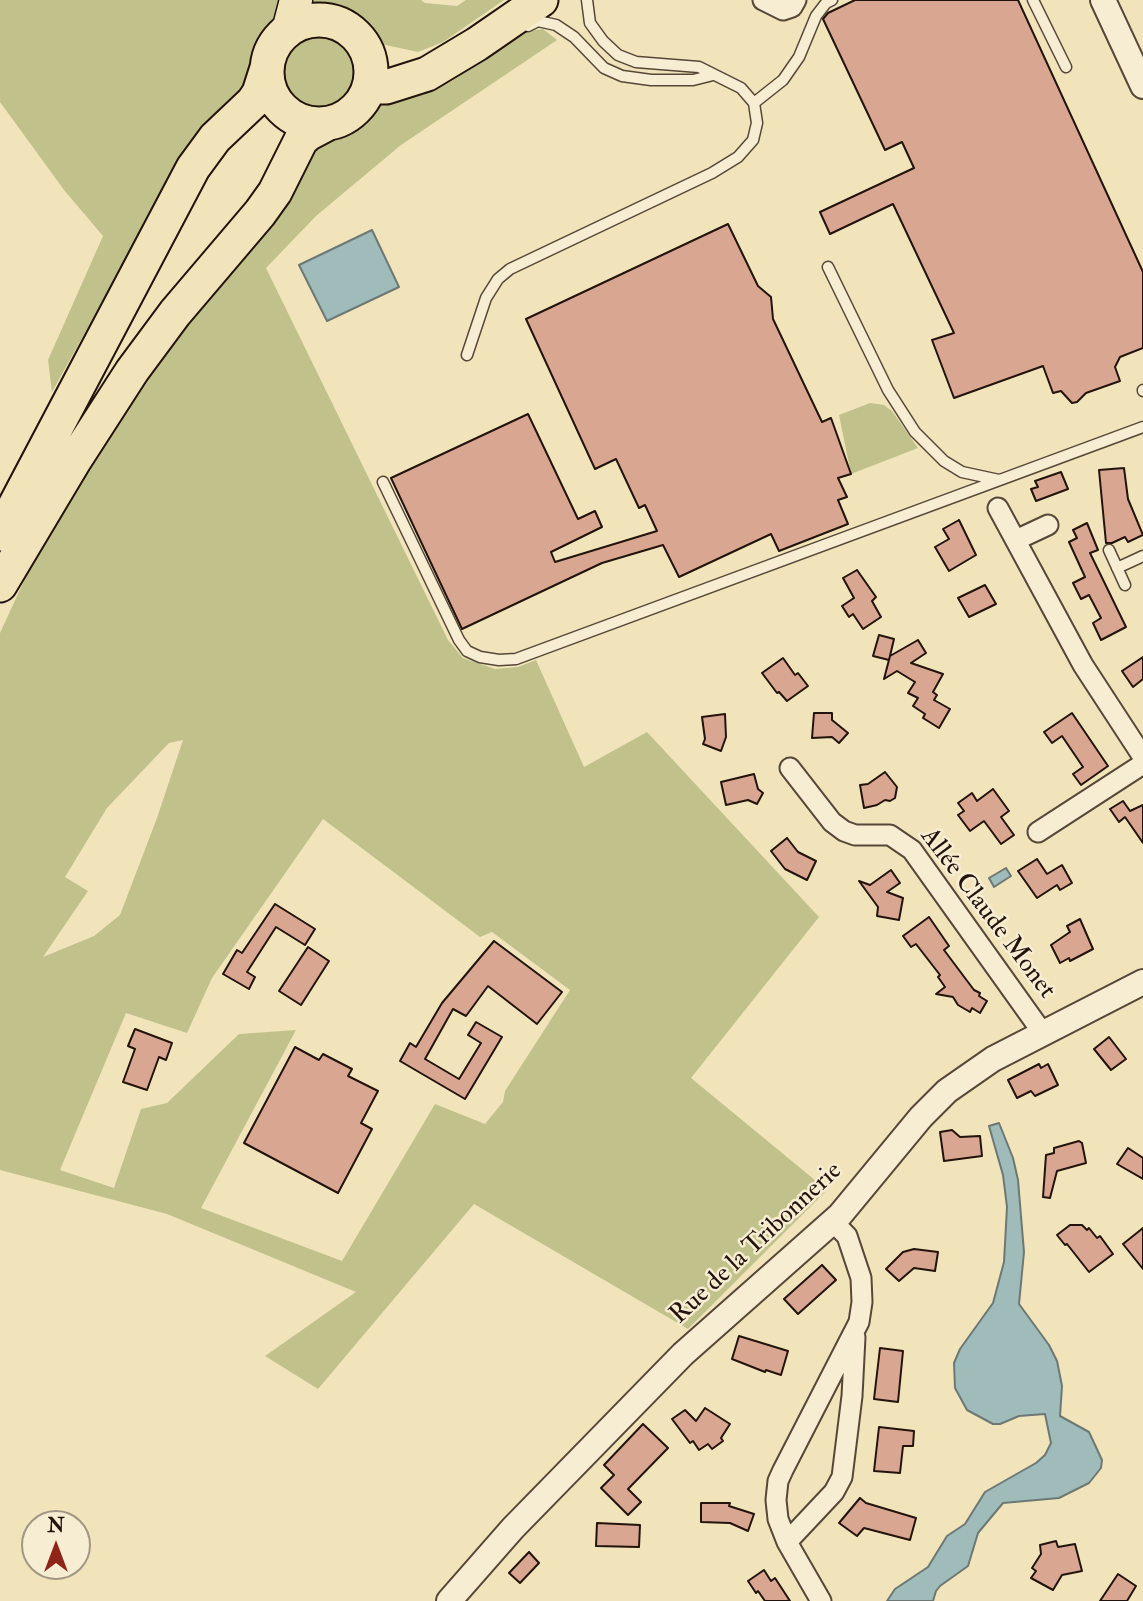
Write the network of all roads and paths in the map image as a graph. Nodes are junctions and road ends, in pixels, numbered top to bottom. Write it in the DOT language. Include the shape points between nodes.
graph roads {
  1 [pos="541,0"];
  2 [pos="587,0"];
  3 [pos="763,0"];
  4 [pos="796,0"];
  5 [pos="832,0"];
  6 [pos="1033,0"];
  7 [pos="1104,0"];
  8 [pos="296,17"];
  9 [pos="516,34"];
  10 [pos="459,67"];
  11 [pos="1066,67"];
  12 [pos="267,68"];
  13 [pos="427,74"];
  14 [pos="713,75"];
  15 [pos="1143,86"];
  16 [pos="369,87"];
  17 [pos="754,103"];
  18 [pos="327,124"];
  19 [pos="828,267"];
  20 [pos="467,355"];
  21 [pos="1143,427"];
  22 [pos="1000,481"];
  23 [pos="383,482"];
  24 [pos="998,508"];
  25 [pos="1048,525"];
  26 [pos="0,534"];
  27 [pos="1016,540"];
  28 [pos="1109,550"];
  29 [pos="1143,556"];
  30 [pos="1117,568"];
  31 [pos="0,585"];
  32 [pos="1125,585"];
  33 [pos="1143,757"];
  34 [pos="1143,764"];
  35 [pos="790,768"];
  36 [pos="1038,832"];
  37 [pos="1143,982"];
  38 [pos="1042,1032"];
  39 [pos="833,1222"];
  40 [pos="855,1331"];
  41 [pos="787,1542"];
  42 [pos="449,1601"];
  43 [pos="821,1601"];
  1 -- 13 [label="highway"];
  2 -- 14 [label="lane" via="590,23 618,55 636,62 699,67"];
  3 -- 4 [label="street" via="783,10"];
  5 -- 17 [label="lane" via="816,16 799,57 783,80"];
  6 -- 11 [label="lane"];
  7 -- 15 [label="street"];
  8 -- 12 [label="highway" via="271,51"];
  8 -- 16 [label="highway" via="337,24 358,38 370,61"];
  9 -- 14 [label="lane" via="538,22 556,25 604,68 622,76 693,80"];
  10 -- 13 [label="lane"];
  12 -- 18 [label="highway" via="271,93 287,113 310,123"];
  12 -- 26 [label="highway" via="253,102 215,138 193,168"];
  13 -- 16 [label="highway" via="386,87"];
  14 -- 17 [label="lane" via="741,88"];
  16 -- 18 [label="highway" via="349,114"];
  17 -- 20 [label="lane" via="757,123 752,141 738,157 498,279 486,298"];
  18 -- 31 [label="highway" via="301,141 260,213 132,371"];
  19 -- 22 [label="lane" via="888,390 915,432 962,472"];
  21 -- 22 [label="lane"];
  22 -- 23 [label="lane" via="533,654 499,660 467,651 458,640"];
  24 -- 27 [label="street"];
  25 -- 27 [label="street"];
  27 -- 33 [label="street" via="1083,665"];
  28 -- 30 [label="lane"];
  29 -- 30 [label="lane"];
  30 -- 32 [label="lane"];
  34 -- 36 [label="street"];
  35 -- 38 [label="street, Allée Claude Monet" via="844,831 890,835 912,850"];
  37 -- 38 [label="street, Rue de la Tribonnerie"];
  38 -- 39 [label="street, Rue de la Tribonnerie" via="947,1091"];
  39 -- 40 [label="street" via="847,1236 861,1278 862,1302"];
  39 -- 42 [label="street, Rue de la Tribonnerie" via="683,1354 513,1528"];
  40 -- 41 [label="street" via="778,1481 776,1509"];
  40 -- 41 [label="street" via="842,1477 834,1492"];
  41 -- 43 [label="street"];
}
